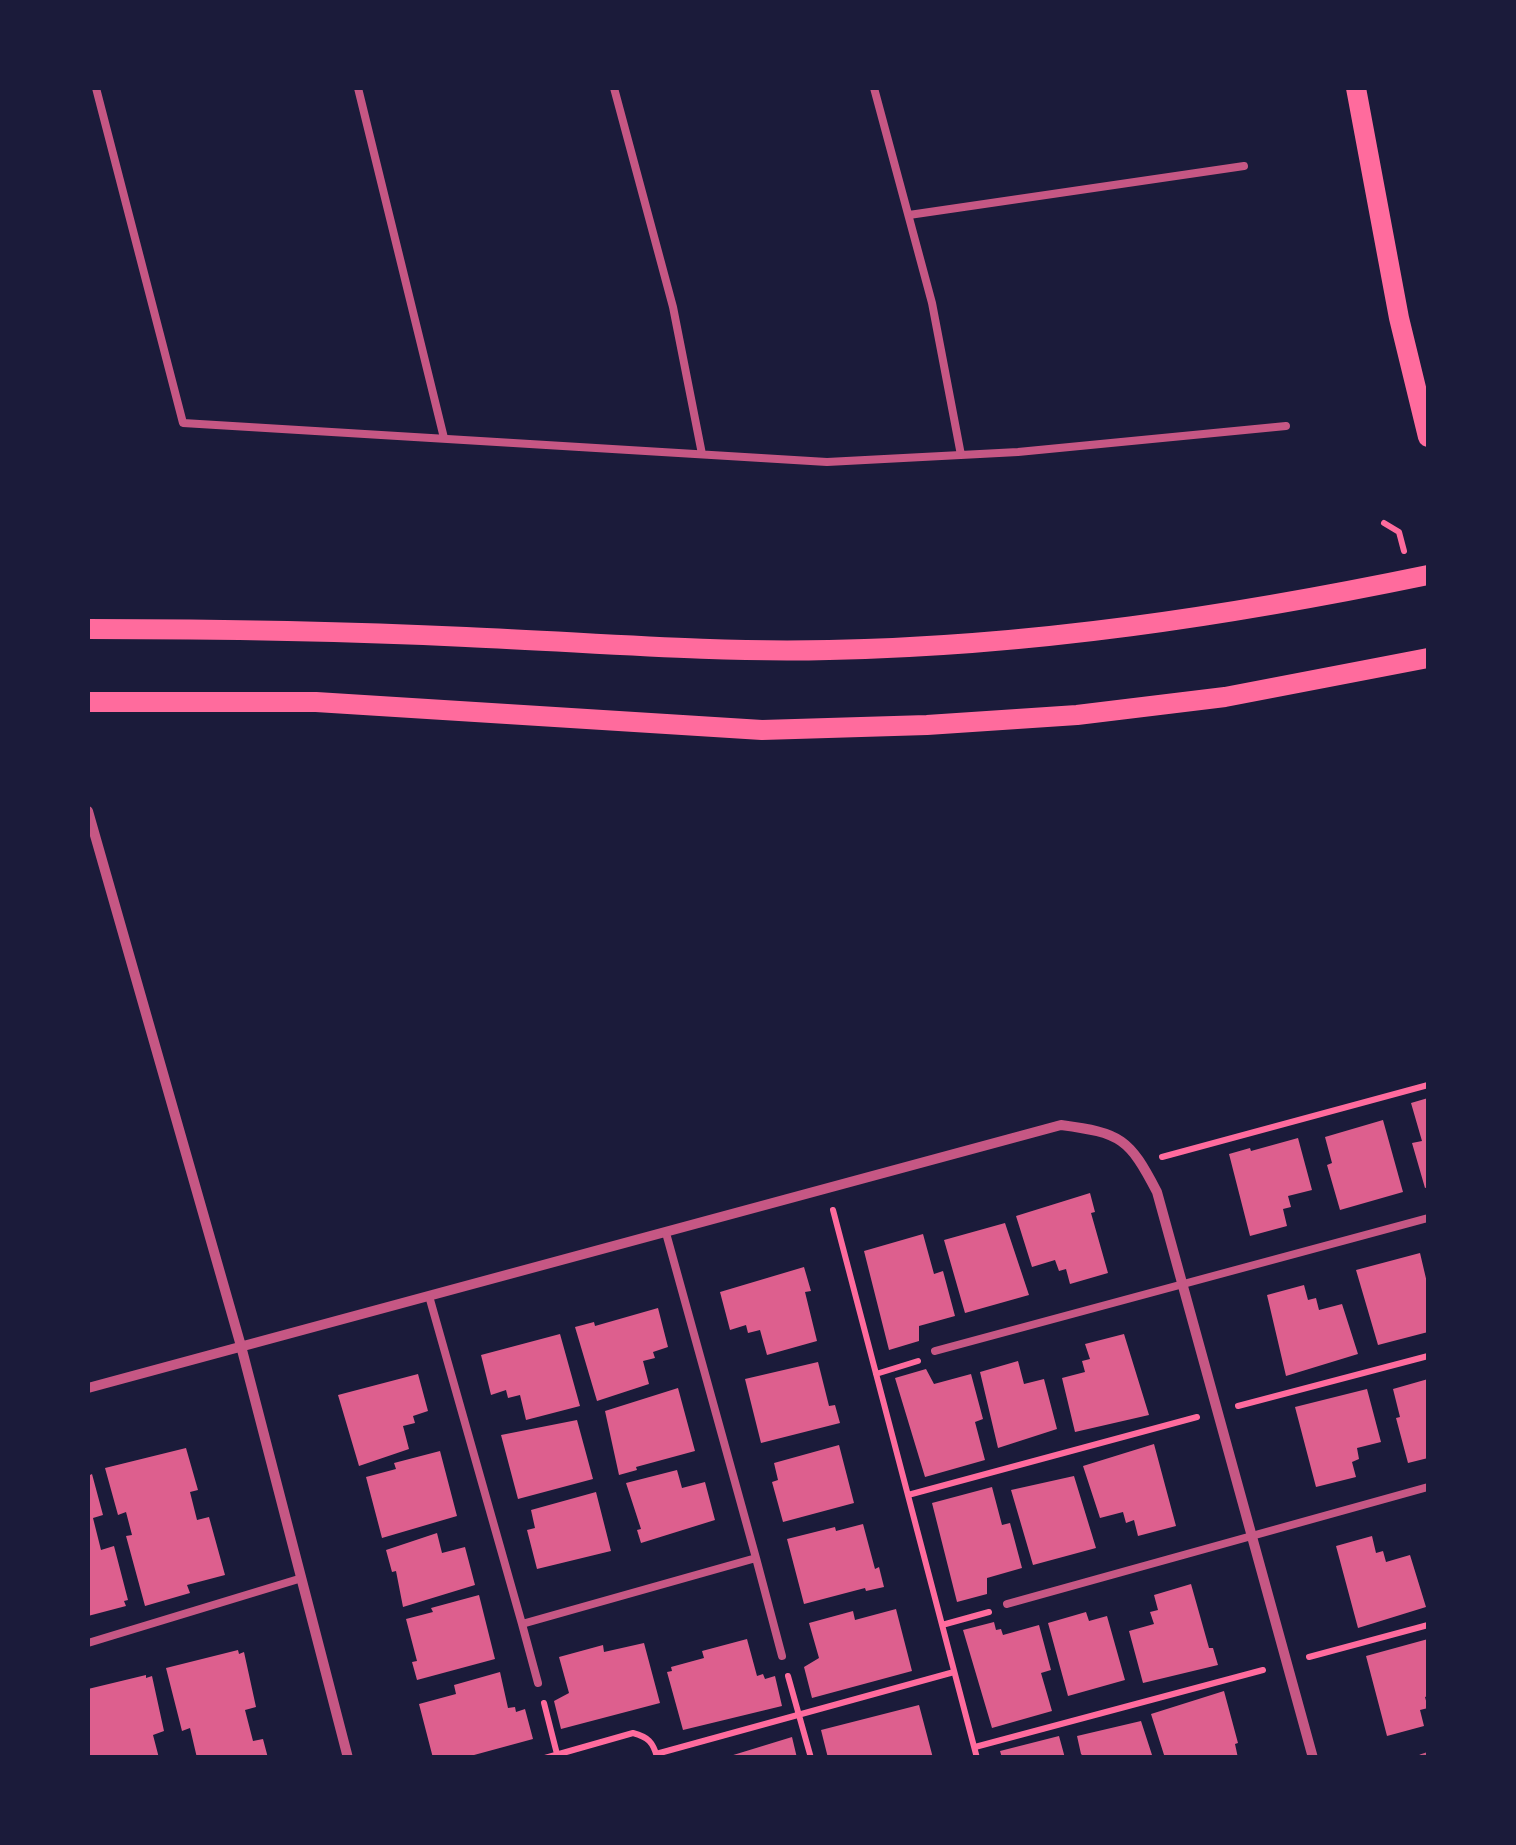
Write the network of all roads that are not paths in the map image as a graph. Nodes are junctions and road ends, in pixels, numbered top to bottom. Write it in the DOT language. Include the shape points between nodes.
graph roads {
  1 [pos="96,88"];
  2 [pos="358,88"];
  3 [pos="614,88"];
  4 [pos="874,88"];
  5 [pos="1356,88"];
  6 [pos="1244,166"];
  7 [pos="909,216"];
  8 [pos="1286,426"];
  9 [pos="444,438"];
  10 [pos="1428,438"];
  11 [pos="702,454"];
  12 [pos="960,455"];
  13 [pos="1428,575"];
  14 [pos="88,630"];
  15 [pos="1428,658"];
  16 [pos="88,702"];
  17 [pos="88,811"];
  18 [pos="1428,1218"];
  19 [pos="666,1233"];
  20 [pos="1182,1286"];
  21 [pos="429,1296"];
  22 [pos="241,1346"];
  23 [pos="935,1351"];
  24 [pos="88,1388"];
  25 [pos="1428,1488"];
  26 [pos="1250,1535"];
  27 [pos="756,1558"];
  28 [pos="302,1578"];
  29 [pos="1007,1604"];
  30 [pos="522,1624"];
  31 [pos="88,1643"];
  32 [pos="782,1656"];
  33 [pos="538,1683"];
  34 [pos="348,1758"];
  35 [pos="1313,1758"];
  1 -- 9 [label="lane" via="182,423"];
  2 -- 9 [label="lane"];
  3 -- 11 [label="lane" via="673,307"];
  4 -- 7 [label="lane"];
  5 -- 10 [label="main road"];
  6 -- 7 [label="lane"];
  7 -- 12 [label="lane"];
  8 -- 12 [label="lane"];
  9 -- 11 [label="lane"];
  11 -- 12 [label="lane" via="828,462"];
  13 -- 14 [label="main road" via="1102,632 828,650 286,629"];
  15 -- 16 [label="main road" via="1226,697 909,726 762,730 316,702"];
  17 -- 22 [label="street"];
  18 -- 20 [label="lane"];
  19 -- 20 [label="street" via="1062,1126 1106,1131 1142,1162 1157,1192"];
  19 -- 21 [label="street"];
  19 -- 27 [label="lane"];
  20 -- 23 [label="lane"];
  20 -- 26 [label="street"];
  21 -- 22 [label="street"];
  21 -- 30 [label="lane"];
  22 -- 24 [label="street"];
  22 -- 28 [label="street"];
  25 -- 26 [label="lane"];
  26 -- 29 [label="lane"];
  26 -- 35 [label="street"];
  27 -- 30 [label="lane"];
  27 -- 32 [label="lane"];
  28 -- 31 [label="lane"];
  28 -- 34 [label="street"];
  30 -- 33 [label="lane"];
}
